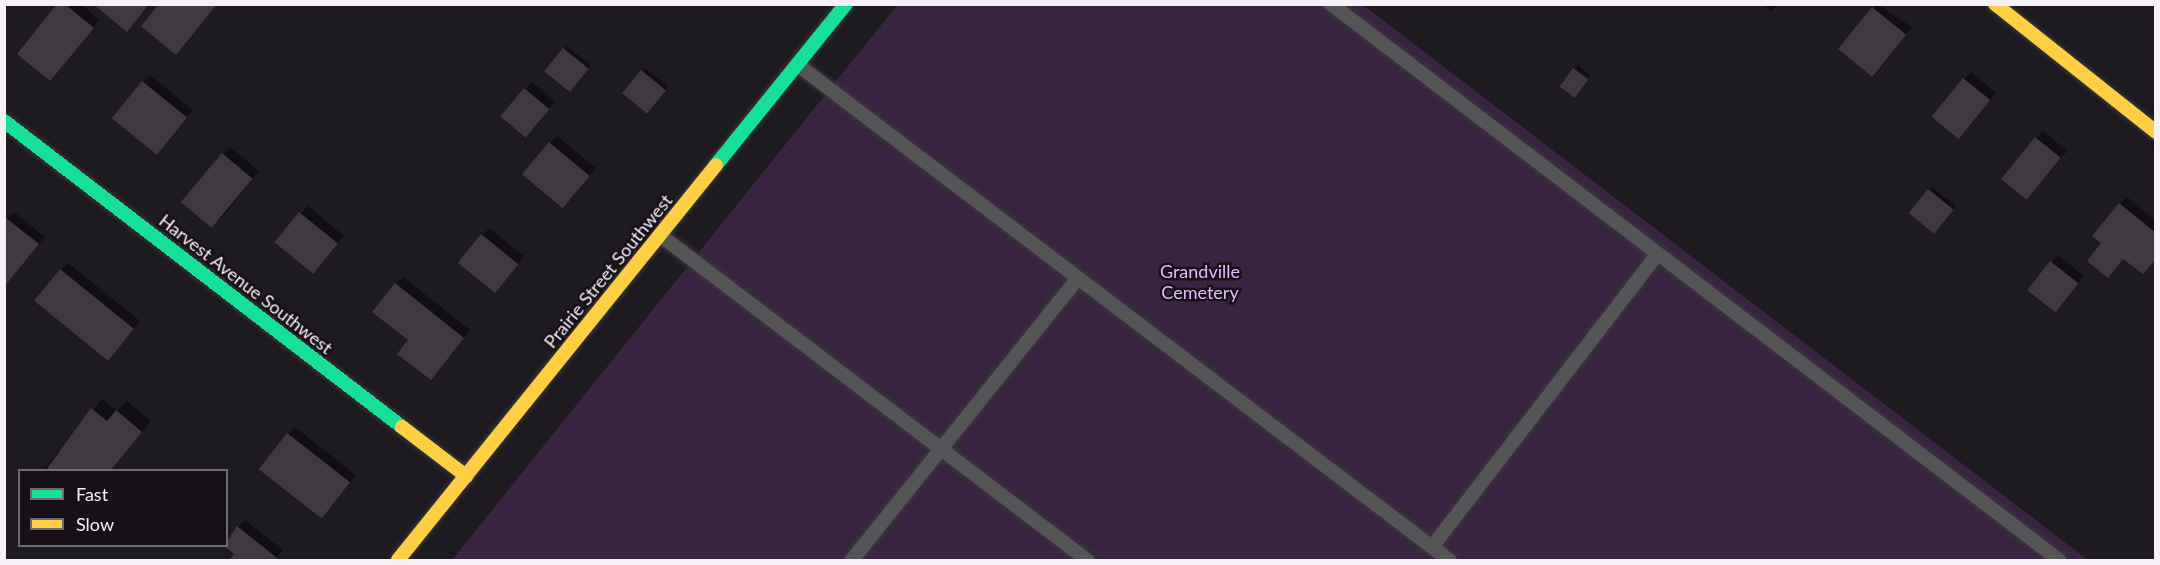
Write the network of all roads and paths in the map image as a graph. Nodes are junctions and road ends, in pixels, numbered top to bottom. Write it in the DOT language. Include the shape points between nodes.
graph roads {
  1 [pos="846,4"];
  2 [pos="1331,4"];
  3 [pos="1995,4"];
  4 [pos="798,65"];
  5 [pos="4,121"];
  6 [pos="2156,132"];
  7 [pos="660,235"];
  8 [pos="1658,254"];
  9 [pos="1078,278"];
  10 [pos="941,449"];
  11 [pos="466,476"];
  12 [pos="1431,547"];
  13 [pos="398,561"];
  14 [pos="852,561"];
  15 [pos="1087,561"];
  16 [pos="1449,561"];
  17 [pos="2059,561"];
  1 -- 4 [label="street, Prairie Street Southwest"];
  2 -- 8 [label="lane"];
  3 -- 6 [label="street"];
  4 -- 7 [label="street, Prairie Street Southwest"];
  4 -- 9 [label="lane"];
  5 -- 11 [label="street, Harvest Avenue Southwest"];
  7 -- 10 [label="lane"];
  7 -- 11 [label="street, Prairie Street Southwest"];
  8 -- 12 [label="lane"];
  8 -- 17 [label="lane"];
  9 -- 10 [label="lane"];
  9 -- 12 [label="lane"];
  10 -- 14 [label="lane"];
  10 -- 15 [label="lane"];
  11 -- 13 [label="street, Prairie Street Southwest"];
  12 -- 16 [label="lane"];
}
